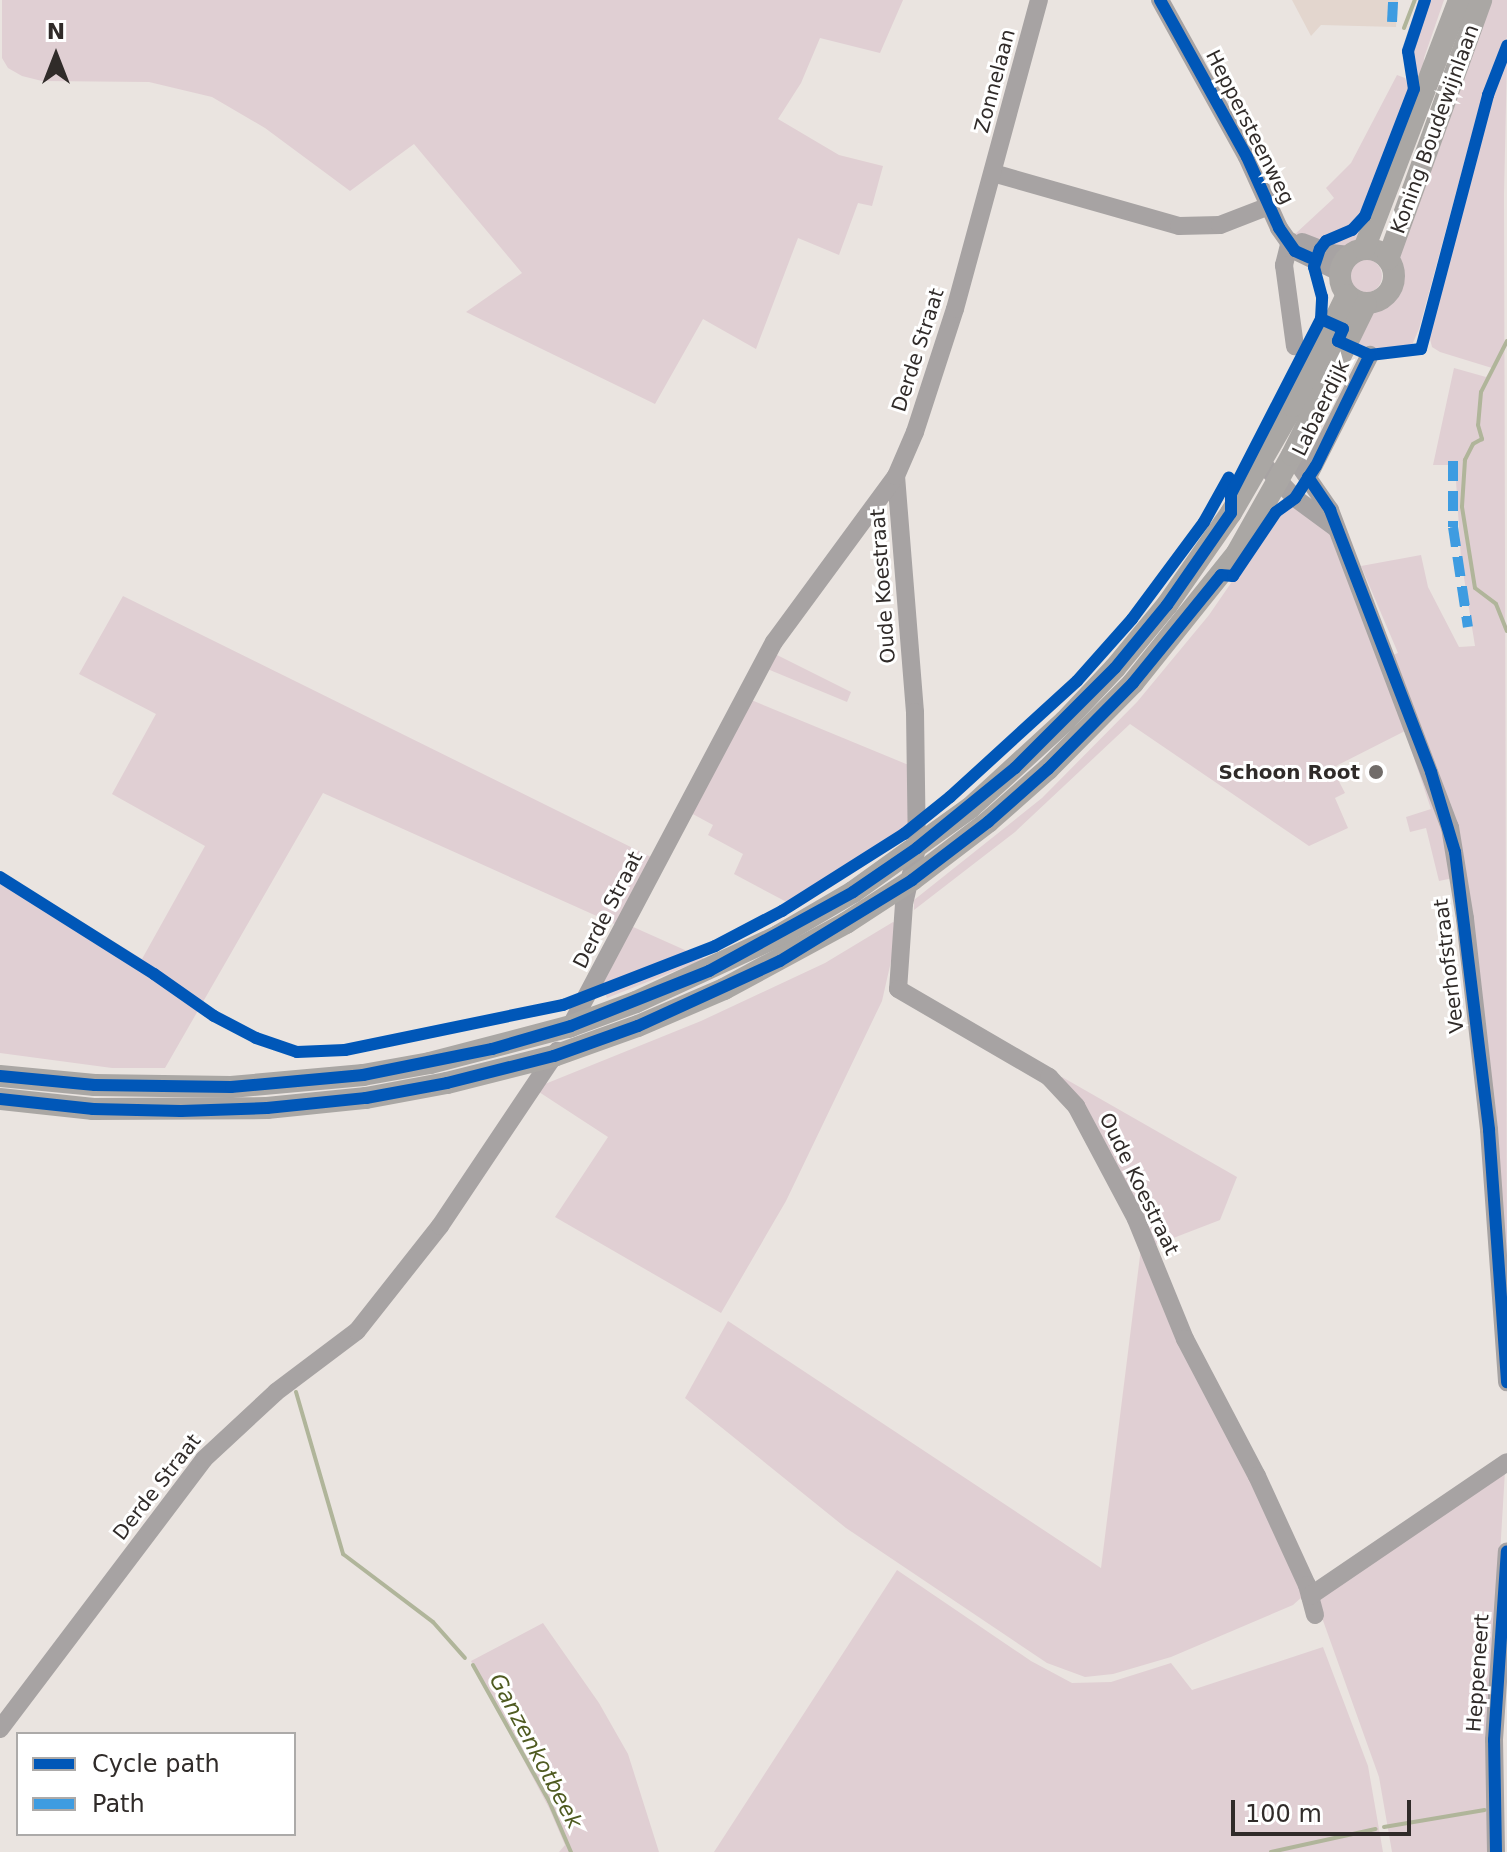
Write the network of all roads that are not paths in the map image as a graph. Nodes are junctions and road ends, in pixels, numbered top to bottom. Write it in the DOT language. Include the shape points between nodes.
graph roads {
  1 [pos="1039,0"];
  2 [pos="1160,0"];
  3 [pos="1448,0"];
  4 [pos="1459,0"];
  5 [pos="1481,0"];
  6 [pos="1428,85"];
  7 [pos="993,173"];
  8 [pos="1269,206"];
  9 [pos="1290,241"];
  10 [pos="1351,259"];
  11 [pos="1388,259"];
  12 [pos="1356,300"];
  13 [pos="1295,346"];
  14 [pos="1370,355"];
  15 [pos="1292,455"];
  16 [pos="1262,463"];
  17 [pos="896,476"];
  18 [pos="1308,477"];
  19 [pos="1276,481"];
  20 [pos="1336,528"];
  21 [pos="917,848"];
  22 [pos="912,880"];
  23 [pos="571,1026"];
  24 [pos="554,1056"];
  25 [pos="0,1076"];
  26 [pos="0,1099"];
  27 [pos="1507,1382"];
  28 [pos="1507,1462"];
  29 [pos="1507,1551"];
  30 [pos="1310,1596"];
  31 [pos="1315,1615"];
  32 [pos="0,1729"];
  33 [pos="1496,1852"];
  1 -- 7 [label="street, Zonnelaan"];
  2 -- 8 [label="street, Heppersteenweg"];
  3 -- 6 [label="street" via="1427,57"];
  4 -- 6 [label="main road, Koning Boudewijnlaan"];
  5 -- 11 [label="main road, Koning Boudewijnlaan"];
  6 -- 10 [label="main road, Koning Boudewijnlaan"];
  7 -- 8 [label="street" via="1179,226 1220,225"];
  7 -- 17 [label="street, Derde Straat" via="915,432"];
  8 -- 9 [label="street, Heppersteenweg"];
  9 -- 10 [label="street"];
  9 -- 13 [label="street" via="1284,261"];
  10 -- 11 [label="main road" via="1373,250"];
  10 -- 12 [label="main road"];
  11 -- 12 [label="main road" via="1394,273 1391,289 1381,300"];
  12 -- 15 [label="main road"];
  12 -- 16 [label="main road"];
  14 -- 18 [label="street, Labaerdijk"];
  15 -- 18 [label="street, Veerhofstraat"];
  15 -- 19 [label="main road"];
  16 -- 19 [label="street"];
  16 -- 21 [label="main road" via="1202,558 1115,668 1015,768"];
  17 -- 21 [label="street, Oude Koestraat" via="915,712"];
  17 -- 23 [label="street, Derde Straat" via="774,642"];
  18 -- 20 [label="street, Veerhofstraat"];
  19 -- 20 [label="street"];
  19 -- 22 [label="main road" via="1237,553 1133,683 1036,780"];
  20 -- 27 [label="street, Veerhofstraat" via="1431,772 1455,852 1489,1130"];
  21 -- 22 [label="street, Oude Koestraat"];
  21 -- 23 [label="main road" via="778,936 709,971"];
  22 -- 24 [label="main road" via="846,923 724,989"];
  22 -- 30 [label="street, Oude Koestraat" via="904,904 898,989 1049,1077 1076,1106 1136,1219 1185,1339 1257,1476"];
  23 -- 24 [label="street, Derde Straat"];
  23 -- 25 [label="main road" via="430,1063 289,1084 172,1088"];
  24 -- 26 [label="main road" via="366,1098 267,1108 93,1109"];
  24 -- 32 [label="street, Derde Straat" via="440,1226 357,1331 276,1392 204,1459"];
  28 -- 30 [label="street"];
  29 -- 33 [label="street, Heppeneert" via="1494,1740"];
  30 -- 31 [label="street"];
}
